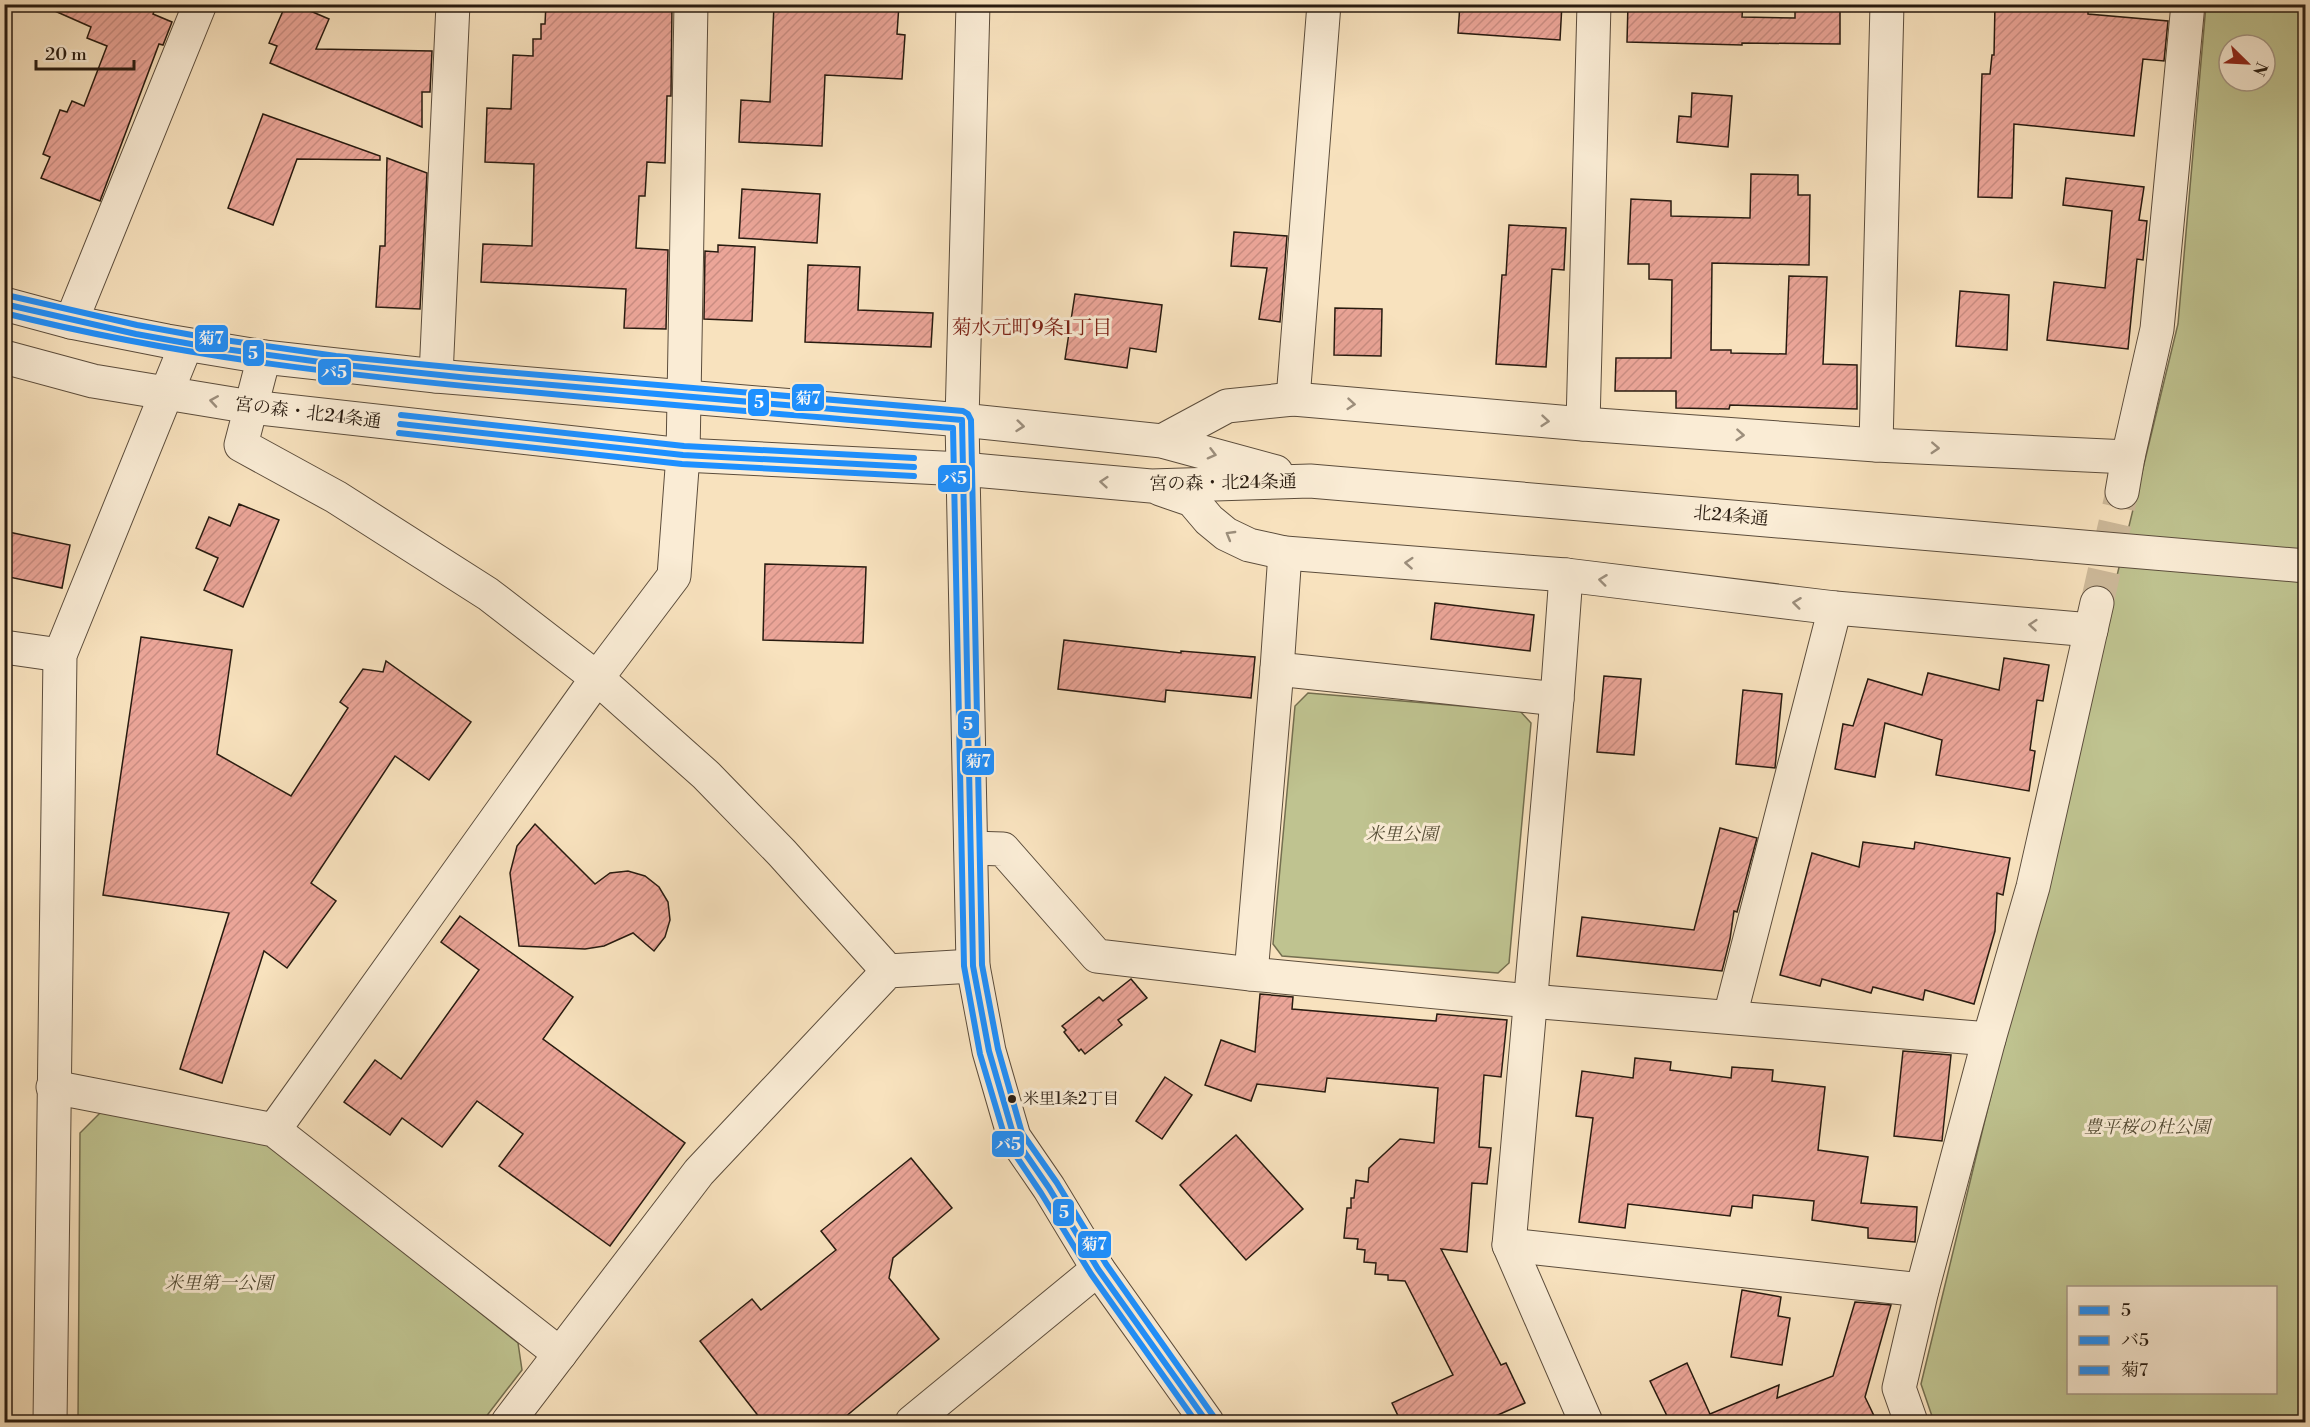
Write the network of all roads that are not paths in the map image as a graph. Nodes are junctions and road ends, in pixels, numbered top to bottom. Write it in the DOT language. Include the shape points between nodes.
graph roads {
  1 [pos="200,4"];
  2 [pos="453,4"];
  3 [pos="691,4"];
  4 [pos="973,4"];
  5 [pos="1324,4"];
  6 [pos="1594,4"];
  7 [pos="1887,4"];
  8 [pos="2188,4"];
  9 [pos="4,304"];
  10 [pos="71,322"];
  11 [pos="186,345"];
  12 [pos="4,357"];
  13 [pos="264,357"];
  14 [pos="436,376"];
  15 [pos="166,393"];
  16 [pos="683,397"];
  17 [pos="1293,399"];
  18 [pos="251,407"];
  19 [pos="962,420"];
  20 [pos="1582,424"];
  21 [pos="1162,441"];
  22 [pos="1876,445"];
  23 [pos="683,455"];
  24 [pos="2128,457"];
  25 [pos="962,469"];
  26 [pos="1310,481"];
  27 [pos="1151,486"];
  28 [pos="2122,492"];
  29 [pos="1285,553"];
  30 [pos="2306,566"];
  31 [pos="1566,575"];
  32 [pos="1835,608"];
  33 [pos="4,646"];
  34 [pos="60,656"];
  35 [pos="1277,669"];
  36 [pos="597,678"];
  37 [pos="1557,699"];
  38 [pos="971,848"];
  39 [pos="973,966"];
  40 [pos="888,971"];
  41 [pos="1251,974"];
  42 [pos="1530,1001"];
  43 [pos="1730,1016"];
  44 [pos="1989,1038"];
  45 [pos="53,1087"];
  46 [pos="274,1130"];
  47 [pos="1509,1245"];
  48 [pos="1098,1269"];
  49 [pos="1922,1290"];
  50 [pos="560,1354"];
  51 [pos="1583,1421"];
  52 [pos="50,1422"];
  53 [pos="508,1422"];
  54 [pos="912,1422"];
  55 [pos="1207,1422"];
  56 [pos="1911,1422"];
  1 -- 10 [label="street"];
  2 -- 14 [label="street"];
  3 -- 16 [label="street"];
  4 -- 19 [label="street"];
  5 -- 17 [label="street"];
  6 -- 20 [label="street"];
  7 -- 22 [label="street"];
  8 -- 24 [label="street" via="2157,329"];
  9 -- 10 [label="street, 宮の森・北24条通"];
  10 -- 11 [label="street, 宮の森・北24条通"];
  11 -- 13 [label="street, 宮の森・北24条通"];
  11 -- 15 [label="street"];
  12 -- 15 [label="street, 宮の森・北24条通" via="93,381"];
  13 -- 14 [label="street, 宮の森・北24条通"];
  13 -- 18 [label="street"];
  14 -- 16 [label="street, 宮の森・北24条通"];
  18 -- 15 [label="street, 宮の森・北24条通, one-way"];
  15 -- 34 [label="street"];
  16 -- 19 [label="street, 宮の森・北24条通"];
  16 -- 23 [label="street"];
  17 -- 20 [label="street, one-way"];
  17 -- 21 [label="street" via="1227,406"];
  18 -- 23 [label="street, 宮の森・北24条通"];
  18 -- 36 [label="street" via="241,445 336,497 488,594"];
  19 -- 21 [label="street, 宮の森・北24条通, one-way"];
  19 -- 25 [label="street"];
  20 -- 22 [label="street, one-way"];
  21 -- 26 [label="street, 宮の森・北24条通, one-way"];
  22 -- 24 [label="street, one-way"];
  23 -- 25 [label="street, 宮の森・北24条通"];
  23 -- 36 [label="street" via="674,576"];
  24 -- 28 [label="street"];
  27 -- 25 [label="street, 宮の森・北24条通, one-way"];
  25 -- 38 [label="street"];
  26 -- 27 [label="street, 宮の森・北24条通"];
  26 -- 30 [label="street, 北24条通"];
  29 -- 27 [label="street, one-way" via="1249,545 1226,534 1192,500"];
  31 -- 29 [label="street, one-way"];
  29 -- 35 [label="street"];
  32 -- 31 [label="street, one-way"];
  31 -- 37 [label="street"];
  32 -- 43 [label="street"];
  44 -- 32 [label="street, one-way" via="2034,887 2094,616"];
  33 -- 34 [label="street"];
  34 -- 45 [label="street"];
  35 -- 37 [label="street"];
  35 -- 41 [label="street"];
  36 -- 40 [label="street" via="706,775"];
  36 -- 46 [label="street"];
  37 -- 42 [label="street"];
  38 -- 39 [label="street"];
  38 -- 41 [label="street" via="1003,849 1097,956"];
  39 -- 40 [label="street"];
  39 -- 48 [label="street" via="989,1051 1014,1137"];
  40 -- 50 [label="street" via="699,1172"];
  41 -- 42 [label="street"];
  42 -- 43 [label="street"];
  42 -- 47 [label="street"];
  43 -- 44 [label="street"];
  44 -- 49 [label="street"];
  45 -- 46 [label="street"];
  45 -- 52 [label="street"];
  46 -- 50 [label="street"];
  47 -- 49 [label="street"];
  47 -- 51 [label="street"];
  48 -- 54 [label="street"];
  48 -- 55 [label="street"];
  49 -- 56 [label="street" via="1899,1388"];
  50 -- 53 [label="street"];
}
